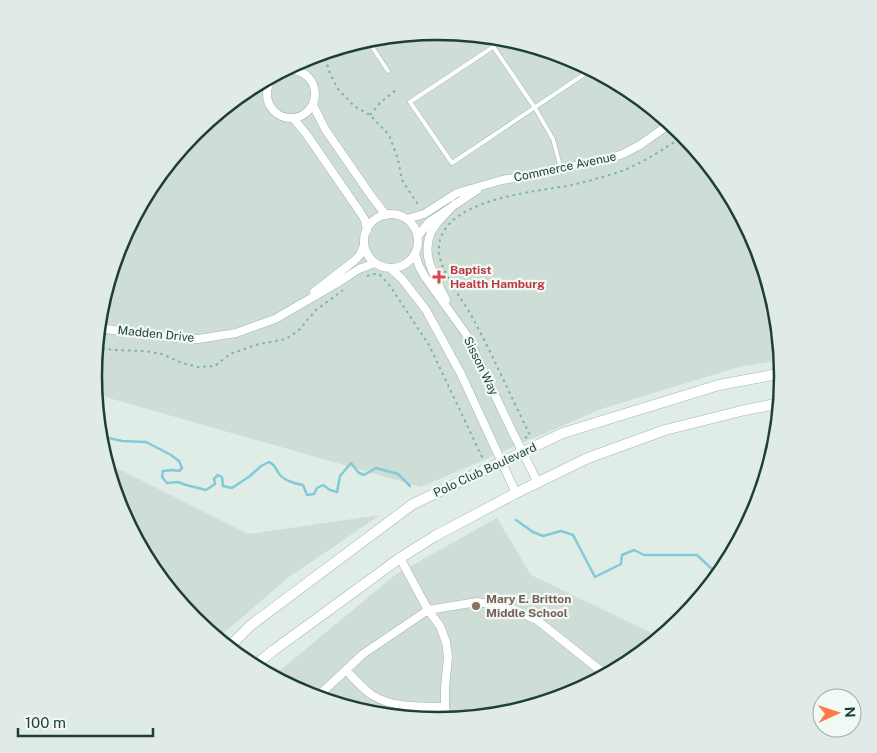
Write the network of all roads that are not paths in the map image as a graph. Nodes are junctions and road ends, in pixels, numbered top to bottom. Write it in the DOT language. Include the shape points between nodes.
graph roads {
  1 [pos="491,44"];
  2 [pos="372,46"];
  3 [pos="493,47"];
  4 [pos="388,70"];
  5 [pos="299,71"];
  6 [pos="585,74"];
  7 [pos="268,86"];
  8 [pos="312,105"];
  9 [pos="534,108"];
  10 [pos="293,118"];
  11 [pos="664,128"];
  12 [pos="560,170"];
  13 [pos="481,187"];
  14 [pos="455,204"];
  15 [pos="386,215"];
  16 [pos="406,219"];
  17 [pos="367,230"];
  18 [pos="418,236"];
  19 [pos="364,245"];
  20 [pos="415,254"];
  21 [pos="375,263"];
  22 [pos="391,269"];
  23 [pos="297,306"];
  24 [pos="106,329"];
  25 [pos="466,334"];
  26 [pos="775,375"];
  27 [pos="773,404"];
  28 [pos="523,452"];
  29 [pos="500,458"];
  30 [pos="538,482"];
  31 [pos="516,493"];
  32 [pos="400,558"];
  33 [pos="428,610"];
  34 [pos="233,642"];
  35 [pos="260,661"];
  36 [pos="346,670"];
  37 [pos="601,671"];
  38 [pos="322,692"];
  39 [pos="445,708"];
  40 [pos="446,713"];
  1 -- 3 [label="lane"];
  2 -- 4 [label="lane"];
  3 -- 9 [label="lane"];
  3 -- 9 [label="lane" via="410,102 452,163"];
  5 -- 8 [label="street" via="312,81 315,97"];
  6 -- 9 [label="lane"];
  7 -- 10 [label="street" via="268,103 272,109 285,118"];
  8 -- 10 [label="street" via="301,116"];
  8 -- 15 [label="street" via="325,129"];
  9 -- 12 [label="lane" via="553,140"];
  10 -- 17 [label="street" via="360,212"];
  11 -- 12 [label="street, Commerce Avenue" via="623,154"];
  12 -- 13 [label="street, Commerce Avenue"];
  13 -- 14 [label="street, Commerce Avenue"];
  13 -- 16 [label="street, Commerce Avenue" via="457,193 424,214"];
  14 -- 18 [label="street, Commerce Avenue" via="429,222"];
  14 -- 25 [label="street" via="434,227 427,250 435,279"];
  15 -- 16 [label="street" via="394,214"];
  15 -- 17 [label="street" via="375,220"];
  16 -- 18 [label="street"];
  17 -- 19 [label="street"];
  18 -- 20 [label="street"];
  19 -- 21 [label="street"];
  19 -- 23 [label="street, Madden Drive" via="354,261"];
  20 -- 22 [label="street" via="405,265"];
  20 -- 25 [label="street, Sisson Way" via="425,277"];
  21 -- 22 [label="street"];
  21 -- 23 [label="street, Madden Drive"];
  22 -- 29 [label="street, Sisson Way" via="426,310 461,374"];
  23 -- 24 [label="street, Madden Drive" via="251,328 198,339"];
  25 -- 28 [label="street, Sisson Way"];
  26 -- 28 [label="street, Polo Club Boulevard" via="719,385 563,433"];
  27 -- 30 [label="street" via="665,430 588,458"];
  28 -- 29 [label="street, Polo Club Boulevard"];
  28 -- 30 [label="street, Sisson Way"];
  29 -- 31 [label="street, Sisson Way"];
  29 -- 34 [label="street, Polo Club Boulevard" via="413,504 250,625"];
  30 -- 31 [label="street"];
  31 -- 32 [label="street"];
  32 -- 33 [label="street"];
  32 -- 35 [label="street"];
  33 -- 36 [label="street" via="362,654"];
  33 -- 37 [label="street" via="477,602 508,607 538,620"];
  33 -- 39 [label="street" via="440,626 446,642"];
  36 -- 38 [label="street"];
  36 -- 39 [label="street" via="363,688 385,701"];
  39 -- 40 [label="street"];
}
